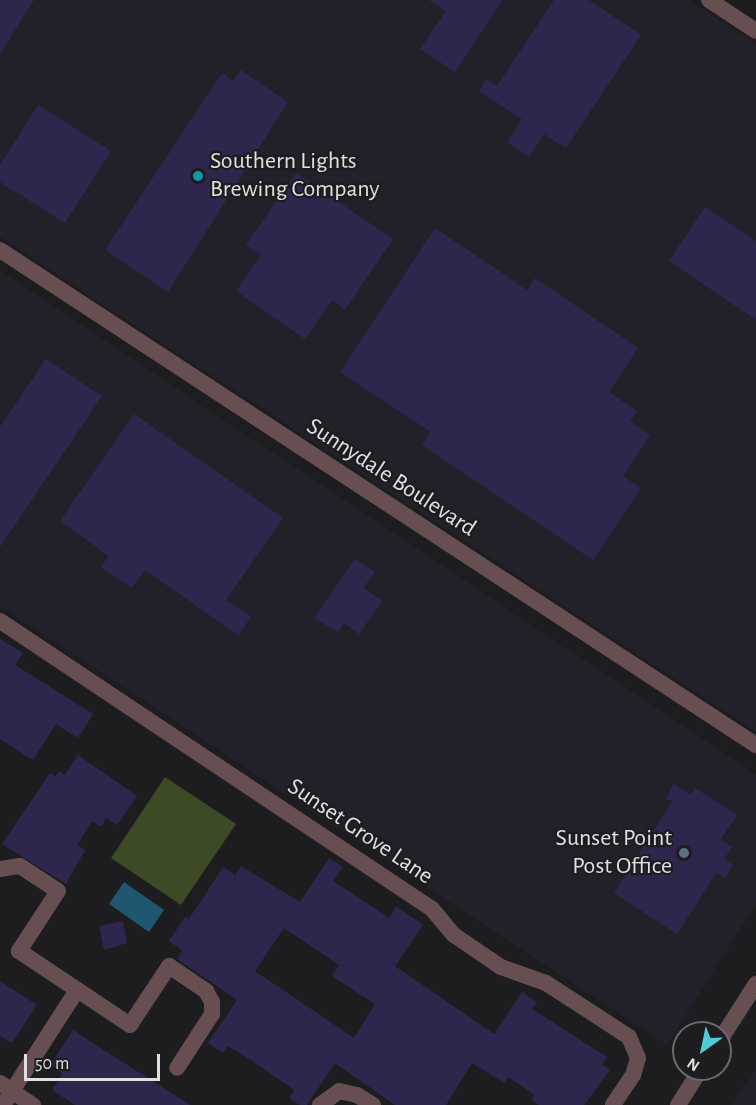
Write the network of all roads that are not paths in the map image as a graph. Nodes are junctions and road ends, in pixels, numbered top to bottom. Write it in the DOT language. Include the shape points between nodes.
graph roads {
  1 [pos="709,0"];
  2 [pos="756,31"];
  3 [pos="0,250"];
  4 [pos="0,621"];
  5 [pos="756,746"];
  6 [pos="0,869"];
  7 [pos="756,984"];
  8 [pos="77,990"];
  9 [pos="732,1021"];
  10 [pos="177,1068"];
  11 [pos="693,1081"];
  12 [pos="5,1093"];
  13 [pos="33,1105"];
  14 [pos="320,1105"];
  15 [pos="373,1105"];
  16 [pos="613,1105"];
  17 [pos="678,1105"];
  1 -- 2 [label="street"];
  3 -- 5 [label="street, Sunnydale Boulevard"];
  4 -- 16 [label="street, Sunset Grove Lane" via="432,909 454,935 501,967 546,983 629,1037 638,1058 633,1075"];
  6 -- 8 [label="street" via="5,865 20,866 58,891 19,951"];
  7 -- 9 [label="street"];
  8 -- 10 [label="street" via="130,1025 169,966 206,991 212,1002 212,1014"];
  8 -- 12 [label="street"];
  11 -- 17 [label="street"];
  12 -- 13 [label="street"];
  14 -- 15 [label="street" via="339,1090"];
}
